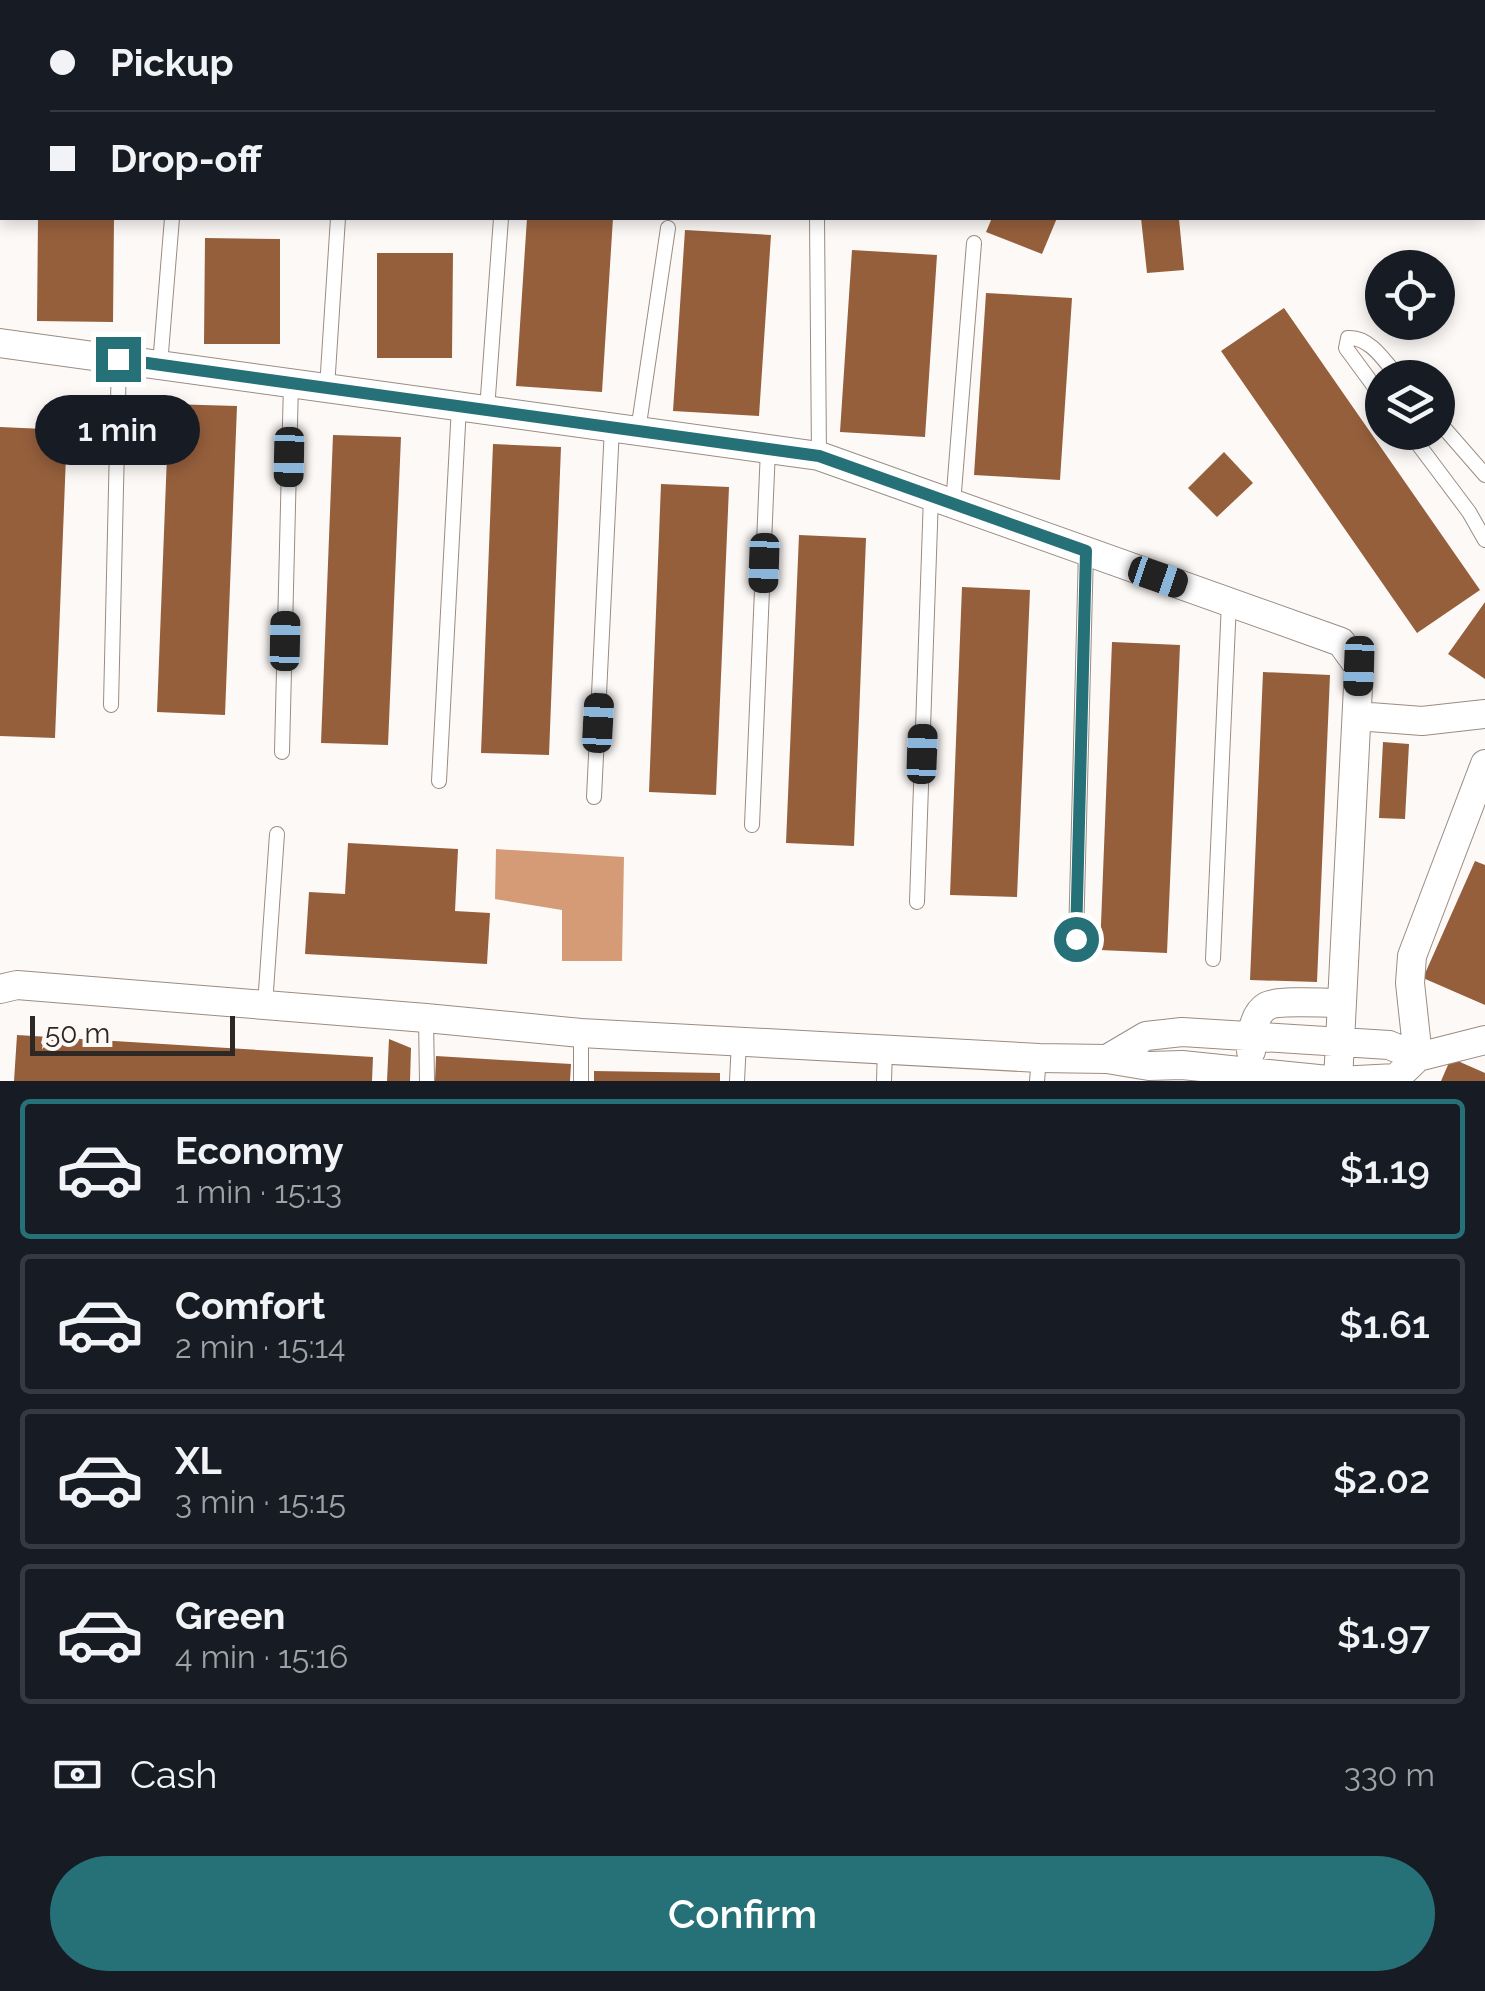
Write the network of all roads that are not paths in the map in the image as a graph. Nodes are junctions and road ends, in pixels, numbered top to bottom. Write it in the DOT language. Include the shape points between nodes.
graph roads {
  1 [pos="172,220"];
  2 [pos="338,220"];
  3 [pos="501,220"];
  4 [pos="816,220"];
  5 [pos="668,228"];
  6 [pos="974,243"];
  7 [pos="0,343"];
  8 [pos="118,359"];
  9 [pos="1384,360"];
  10 [pos="160,365"];
  11 [pos="1365,374"];
  12 [pos="291,383"];
  13 [pos="327,388"];
  14 [pos="458,406"];
  15 [pos="487,410"];
  16 [pos="625,429"];
  17 [pos="1455,441"];
  18 [pos="768,449"];
  19 [pos="1422,450"];
  20 [pos="819,456"];
  21 [pos="1485,476"];
  22 [pos="942,500"];
  23 [pos="1469,512"];
  24 [pos="1485,516"];
  25 [pos="1485,540"];
  26 [pos="1086,551"];
  27 [pos="1229,602"];
  28 [pos="112,705"];
  29 [pos="1485,714"];
  30 [pos="1357,716"];
  31 [pos="282,752"];
  32 [pos="1485,764"];
  33 [pos="439,782"];
  34 [pos="594,797"];
  35 [pos="752,825"];
  36 [pos="277,834"];
  37 [pos="917,902"];
  38 [pos="1076,939"];
  39 [pos="1213,959"];
  40 [pos="0,989"];
  41 [pos="1341,1003"];
  42 [pos="265,1006"];
  43 [pos="426,1018"];
  44 [pos="1182,1032"];
  45 [pos="581,1033"];
  46 [pos="1251,1035"];
  47 [pos="1485,1040"];
  48 [pos="739,1041"];
  49 [pos="885,1049"];
  50 [pos="1108,1059"];
  51 [pos="1419,1067"];
  52 [pos="1038,1070"];
  53 [pos="1182,1073"];
  54 [pos="1252,1073"];
  55 [pos="427,1081"];
  56 [pos="581,1081"];
  57 [pos="737,1081"];
  58 [pos="884,1081"];
  59 [pos="1338,1081"];
  1 -- 10 [label="lane"];
  2 -- 13 [label="lane"];
  3 -- 15 [label="lane"];
  4 -- 20 [label="lane"];
  5 -- 16 [label="lane"];
  6 -- 22 [label="lane"];
  7 -- 8 [label="street"];
  8 -- 10 [label="street"];
  8 -- 28 [label="lane"];
  9 -- 11 [label="lane" via="1357,337 1348,338 1346,348"];
  10 -- 12 [label="street"];
  12 -- 13 [label="street"];
  12 -- 31 [label="lane"];
  13 -- 14 [label="street"];
  14 -- 15 [label="street"];
  14 -- 33 [label="lane"];
  15 -- 16 [label="street"];
  16 -- 18 [label="street"];
  16 -- 34 [label="lane"];
  17 -- 21 [label="lane"];
  18 -- 20 [label="street"];
  18 -- 35 [label="lane"];
  19 -- 23 [label="lane"];
  20 -- 22 [label="street"];
  22 -- 26 [label="street"];
  22 -- 37 [label="lane"];
  23 -- 24 [label="lane"];
  23 -- 25 [label="lane"];
  26 -- 27 [label="street"];
  26 -- 38 [label="lane"];
  27 -- 30 [label="street" via="1342,642 1359,666"];
  27 -- 39 [label="lane"];
  29 -- 30 [label="street" via="1422,721"];
  30 -- 41 [label="street"];
  32 -- 51 [label="street" via="1412,956"];
  36 -- 42 [label="lane"];
  40 -- 42 [label="street" via="18,985"];
  41 -- 46 [label="street" via="1270,1004"];
  41 -- 59 [label="street"];
  42 -- 43 [label="street"];
  43 -- 45 [label="street"];
  43 -- 55 [label="lane"];
  44 -- 46 [label="street"];
  44 -- 50 [label="street" via="1146,1036"];
  44 -- 53 [label="lane"];
  45 -- 48 [label="street"];
  45 -- 56 [label="lane"];
  46 -- 51 [label="street" via="1390,1045"];
  46 -- 54 [label="street"];
  47 -- 51 [label="street"];
  48 -- 49 [label="street"];
  48 -- 57 [label="lane"];
  49 -- 52 [label="street"];
  49 -- 58 [label="lane"];
  50 -- 52 [label="street"];
  50 -- 53 [label="street"];
  51 -- 59 [label="street" via="1396,1078"];
  53 -- 54 [label="street"];
  54 -- 59 [label="street"];
}
